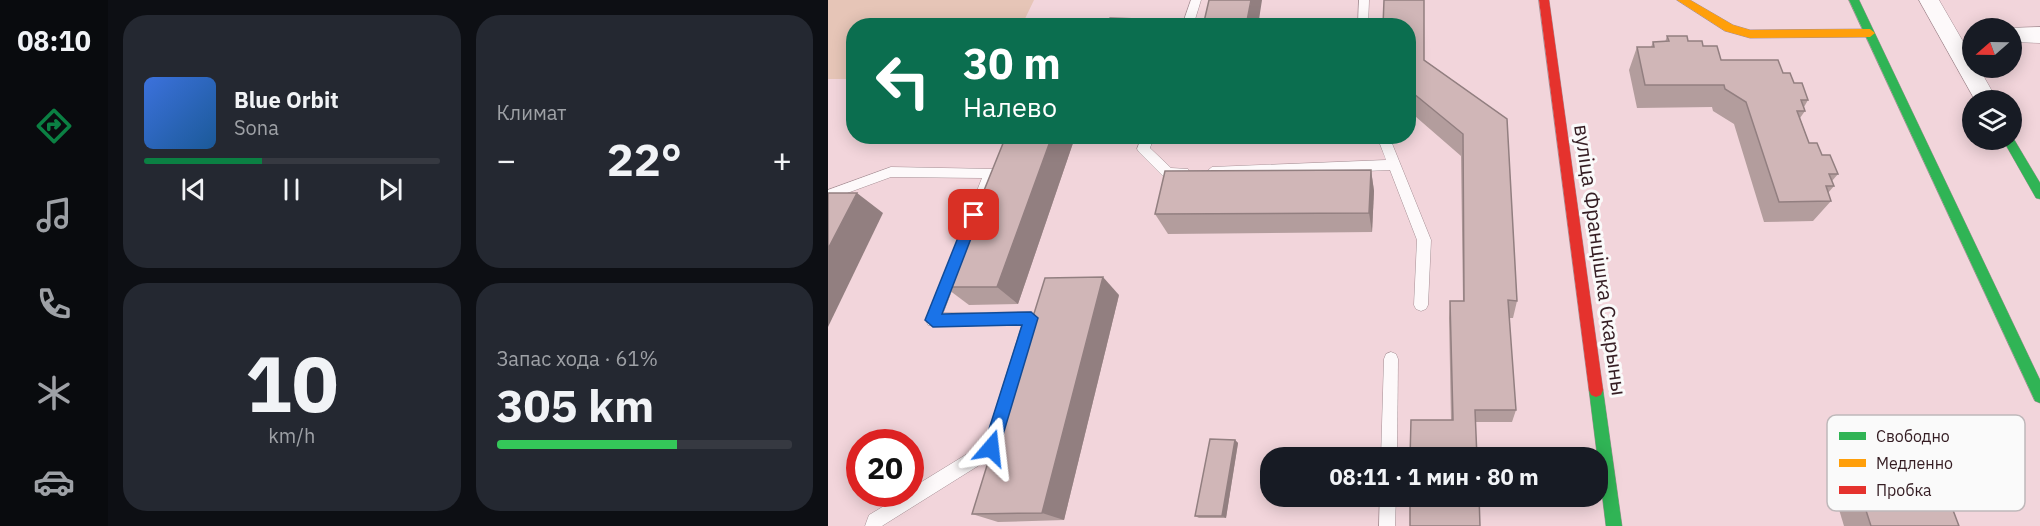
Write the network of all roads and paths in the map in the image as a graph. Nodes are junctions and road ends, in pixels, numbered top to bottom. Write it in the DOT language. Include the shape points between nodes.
graph roads {
  1 [pos="1196,0"];
  2 [pos="1364,0"];
  3 [pos="1544,0"];
  4 [pos="1682,0"];
  5 [pos="1854,0"];
  6 [pos="1929,0"];
  7 [pos="1190,18"];
  8 [pos="1363,18"];
  9 [pos="1870,33"];
  10 [pos="2040,35"];
  11 [pos="1949,36"];
  12 [pos="1962,36"];
  13 [pos="2022,36"];
  14 [pos="1980,90"];
  15 [pos="1145,144"];
  16 [pos="1387,144"];
  17 [pos="2015,150"];
  18 [pos="1396,165"];
  19 [pos="2040,194"];
  20 [pos="828,195"];
  21 [pos="1421,305"];
  22 [pos="1391,359"];
  23 [pos="2040,396"];
  24 [pos="1389,447"];
  25 [pos="1388,507"];
  26 [pos="873,526"];
  27 [pos="1388,526"];
  28 [pos="1614,526"];
  1 -- 7 [label="lane"];
  2 -- 8 [label="lane"];
  3 -- 28 [label="street, вуліца Францішка Скарыны"];
  4 -- 9 [label="street" via="1729,28 1750,34"];
  5 -- 9 [label="street"];
  6 -- 11 [label="street"];
  9 -- 23 [label="street"];
  10 -- 13 [label="street"];
  11 -- 12 [label="street"];
  11 -- 14 [label="street"];
  15 -- 18 [label="lane" via="1143,149 1168,173"];
  16 -- 18 [label="lane"];
  17 -- 19 [label="street"];
  18 -- 21 [label="lane" via="1424,240"];
  20 -- 26 [label="lane" via="891,172 990,173 933,320 1031,318 991,448 875,521"];
  22 -- 24 [label="lane"];
  25 -- 27 [label="lane"];
}
